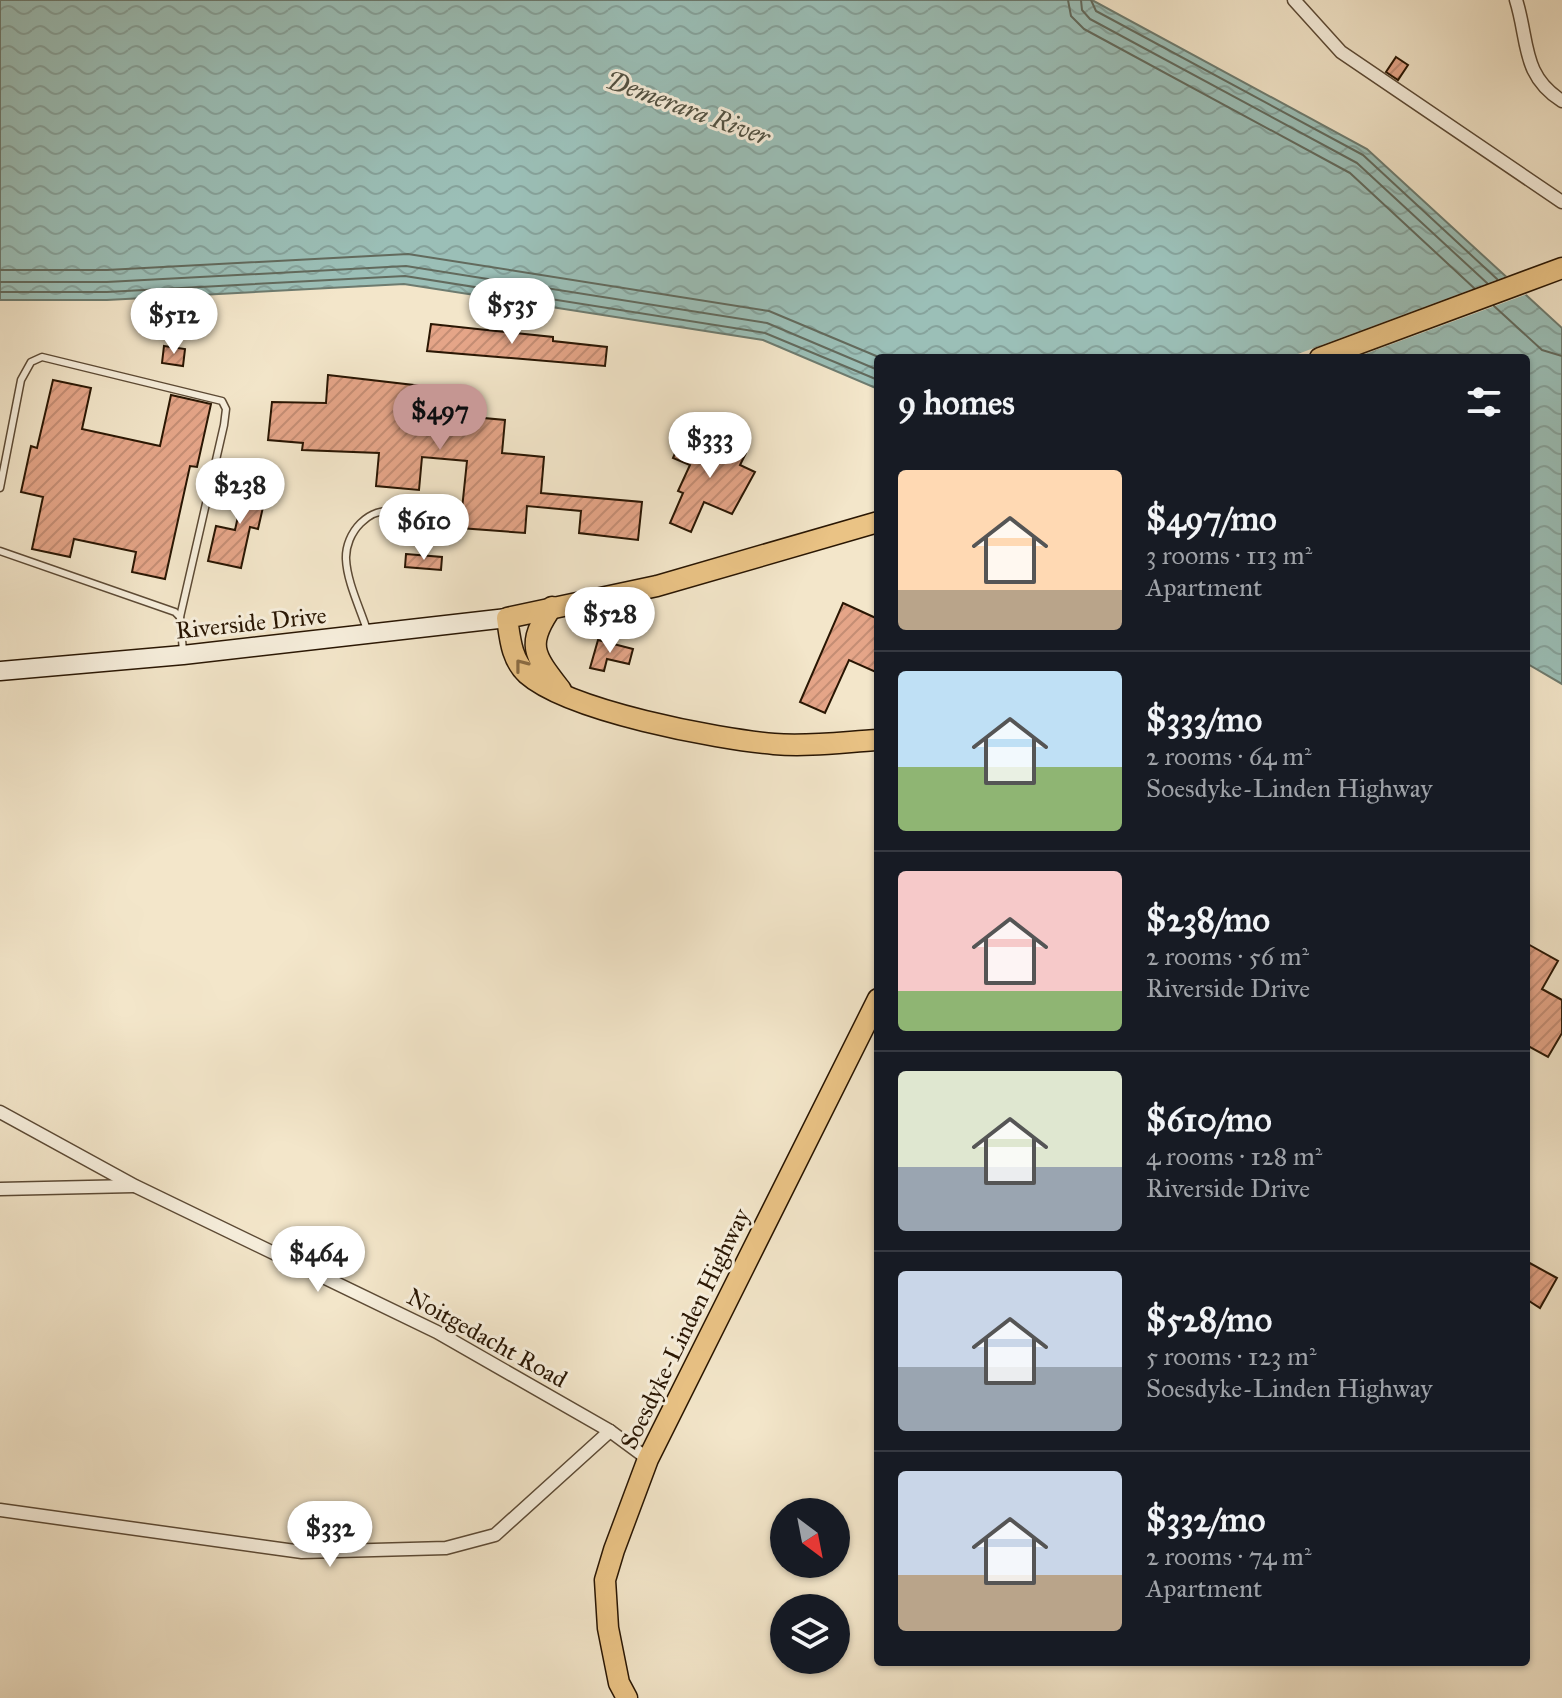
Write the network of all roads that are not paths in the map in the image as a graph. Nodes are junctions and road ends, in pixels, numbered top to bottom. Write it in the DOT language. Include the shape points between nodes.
graph roads {
  1 [pos="1294,0"];
  2 [pos="1516,0"];
  3 [pos="1562,101"];
  4 [pos="1562,202"];
  5 [pos="1562,268"];
  6 [pos="1331,354"];
  7 [pos="0,488"];
  8 [pos="874,523"];
  9 [pos="426,534"];
  10 [pos="0,551"];
  11 [pos="552,607"];
  12 [pos="180,617"];
  13 [pos="507,618"];
  14 [pos="368,634"];
  15 [pos="183,655"];
  16 [pos="0,671"];
  17 [pos="562,693"];
  18 [pos="874,740"];
  19 [pos="874,1007"];
  20 [pos="0,1112"];
  21 [pos="135,1186"];
  22 [pos="0,1189"];
  23 [pos="610,1431"];
  24 [pos="648,1459"];
  25 [pos="0,1510"];
  26 [pos="627,1698"];
  1 -- 4 [label="street" via="1341,52"];
  2 -- 3 [label="street" via="1529,64 1546,91"];
  5 -- 6 [label="main road"];
  7 -- 12 [label="lane" via="21,380 31,362 42,357 222,401 224,425"];
  8 -- 11 [label="main road" via="657,586"];
  9 -- 14 [label="lane" via="396,511 368,518 352,535 346,563"];
  10 -- 12 [label="lane"];
  11 -- 13 [label="main road"];
  11 -- 17 [label="main road" via="535,630 535,644"];
  12 -- 15 [label="lane"];
  13 -- 14 [label="street, Riverside Drive"];
  17 -- 13 [label="main road, one-way" via="525,672 512,652"];
  14 -- 15 [label="street, Riverside Drive"];
  15 -- 16 [label="street, Riverside Drive"];
  17 -- 18 [label="main road" via="617,712 774,744"];
  19 -- 24 [label="main road, Soesdyke-Linden Highway"];
  20 -- 21 [label="street, Noitgedacht Road"];
  21 -- 22 [label="street"];
  21 -- 23 [label="street, Noitgedacht Road" via="437,1332"];
  23 -- 24 [label="street, Noitgedacht Road"];
  23 -- 25 [label="street" via="495,1535 446,1548 302,1552"];
  24 -- 26 [label="main road, Soesdyke-Linden Highway" via="605,1580 608,1628"];
}
